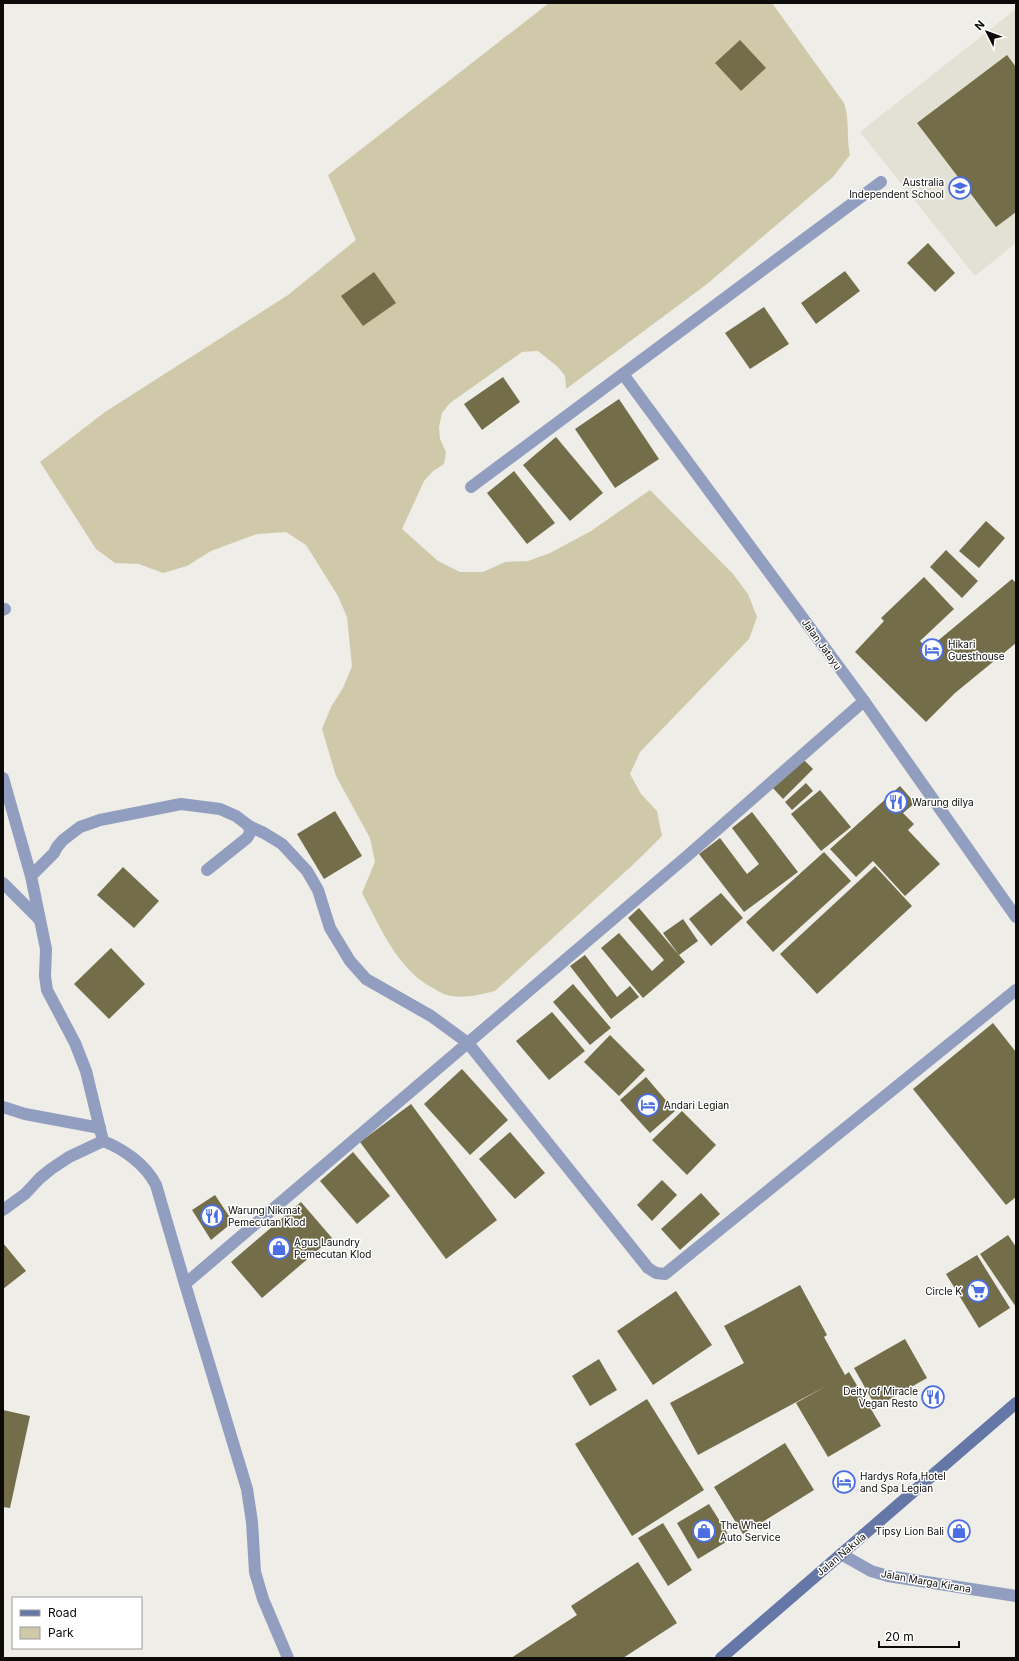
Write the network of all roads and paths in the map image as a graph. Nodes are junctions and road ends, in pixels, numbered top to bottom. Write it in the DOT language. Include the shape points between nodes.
graph roads {
  1 [pos="881,182"];
  2 [pos="623,374"];
  3 [pos="470,487"];
  4 [pos="864,701"];
  5 [pos="3,778"];
  6 [pos="249,826"];
  7 [pos="207,870"];
  8 [pos="31,876"];
  9 [pos="3,883"];
  10 [pos="1016,917"];
  11 [pos="40,920"];
  12 [pos="1016,990"];
  13 [pos="468,1043"];
  14 [pos="3,1107"];
  15 [pos="100,1128"];
  16 [pos="103,1141"];
  17 [pos="3,1210"];
  18 [pos="185,1284"];
  19 [pos="1016,1403"];
  20 [pos="841,1554"];
  21 [pos="1016,1596"];
  22 [pos="288,1658"];
  23 [pos="721,1658"];
  1 -- 2 [label="street"];
  2 -- 3 [label="street"];
  2 -- 4 [label="street, Jalan Jatayu"];
  4 -- 10 [label="street, Jalan Jatayu"];
  4 -- 13 [label="street"];
  5 -- 8 [label="street"];
  6 -- 7 [label="street" via="250,833 247,838"];
  6 -- 8 [label="street" via="236,816 220,809 181,804 100,820 70,833"];
  6 -- 13 [label="street" via="282,844 307,871 318,890 330,928 350,961 366,979 432,1016"];
  8 -- 11 [label="street"];
  9 -- 11 [label="street"];
  11 -- 15 [label="street" via="46,949 47,990 63,1018 86,1071"];
  12 -- 13 [label="street" via="665,1274 656,1273 648,1268"];
  13 -- 18 [label="street"];
  14 -- 15 [label="street" via="25,1114"];
  15 -- 16 [label="street"];
  16 -- 17 [label="street" via="69,1157 51,1169 25,1194"];
  16 -- 18 [label="street" via="115,1145 151,1174"];
  18 -- 22 [label="street" via="247,1489 255,1572"];
  19 -- 20 [label="main road, Jalan Nakula"];
  20 -- 21 [label="street, Jalan Marga Kirana" via="872,1571 888,1576"];
  20 -- 23 [label="main road, Jalan Nakula"];
}
